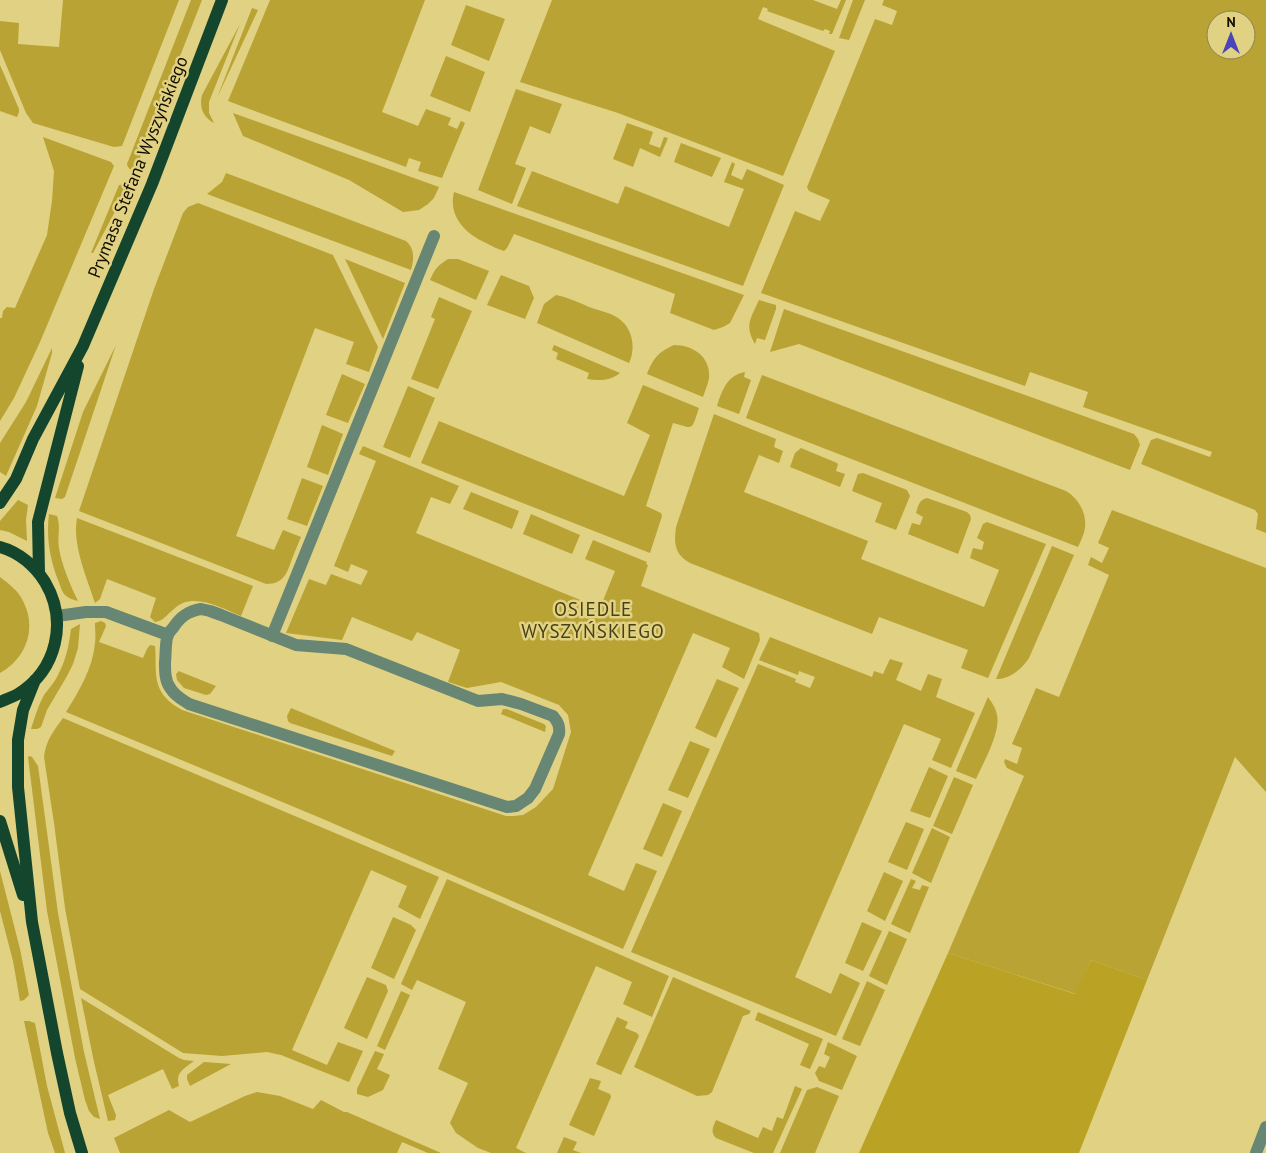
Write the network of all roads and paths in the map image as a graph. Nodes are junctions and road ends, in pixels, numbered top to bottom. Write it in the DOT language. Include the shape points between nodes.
graph roads {
  1 [pos="222,0"];
  2 [pos="434,236"];
  3 [pos="83,346"];
  4 [pos="0,503"];
  5 [pos="0,547"];
  6 [pos="39,573"];
  7 [pos="57,616"];
  8 [pos="168,635"];
  9 [pos="272,636"];
  10 [pos="35,680"];
  11 [pos="0,702"];
  12 [pos="0,821"];
  13 [pos="32,922"];
  14 [pos="1266,1127"];
  15 [pos="82,1153"];
  16 [pos="1256,1153"];
  1 -- 3 [label="main road, Prymasa Stefana Wyszyńskiego" via="152,184"];
  2 -- 9 [label="street"];
  3 -- 4 [label="main road, Prymasa Stefana Wyszyńskiego" via="33,439 16,479"];
  3 -- 6 [label="main road, Prymasa Stefana Wyszyńskiego" via="38,522"];
  5 -- 6 [label="main road" via="24,558"];
  6 -- 7 [label="main road" via="51,593"];
  7 -- 8 [label="street" via="106,612"];
  7 -- 10 [label="main road" via="56,639 49,661"];
  8 -- 9 [label="street" via="184,615 201,609"];
  8 -- 9 [label="street" via="167,683 189,704 507,807 516,806 535,789 559,734 560,727 553,716 502,699 478,701 346,649 296,644"];
  10 -- 11 [label="main road"];
  10 -- 13 [label="main road" via="23,710 18,740 18,787"];
  12 -- 13 [label="main road"];
  13 -- 15 [label="main road" via="57,1053"];
  14 -- 16 [label="street"];
}
